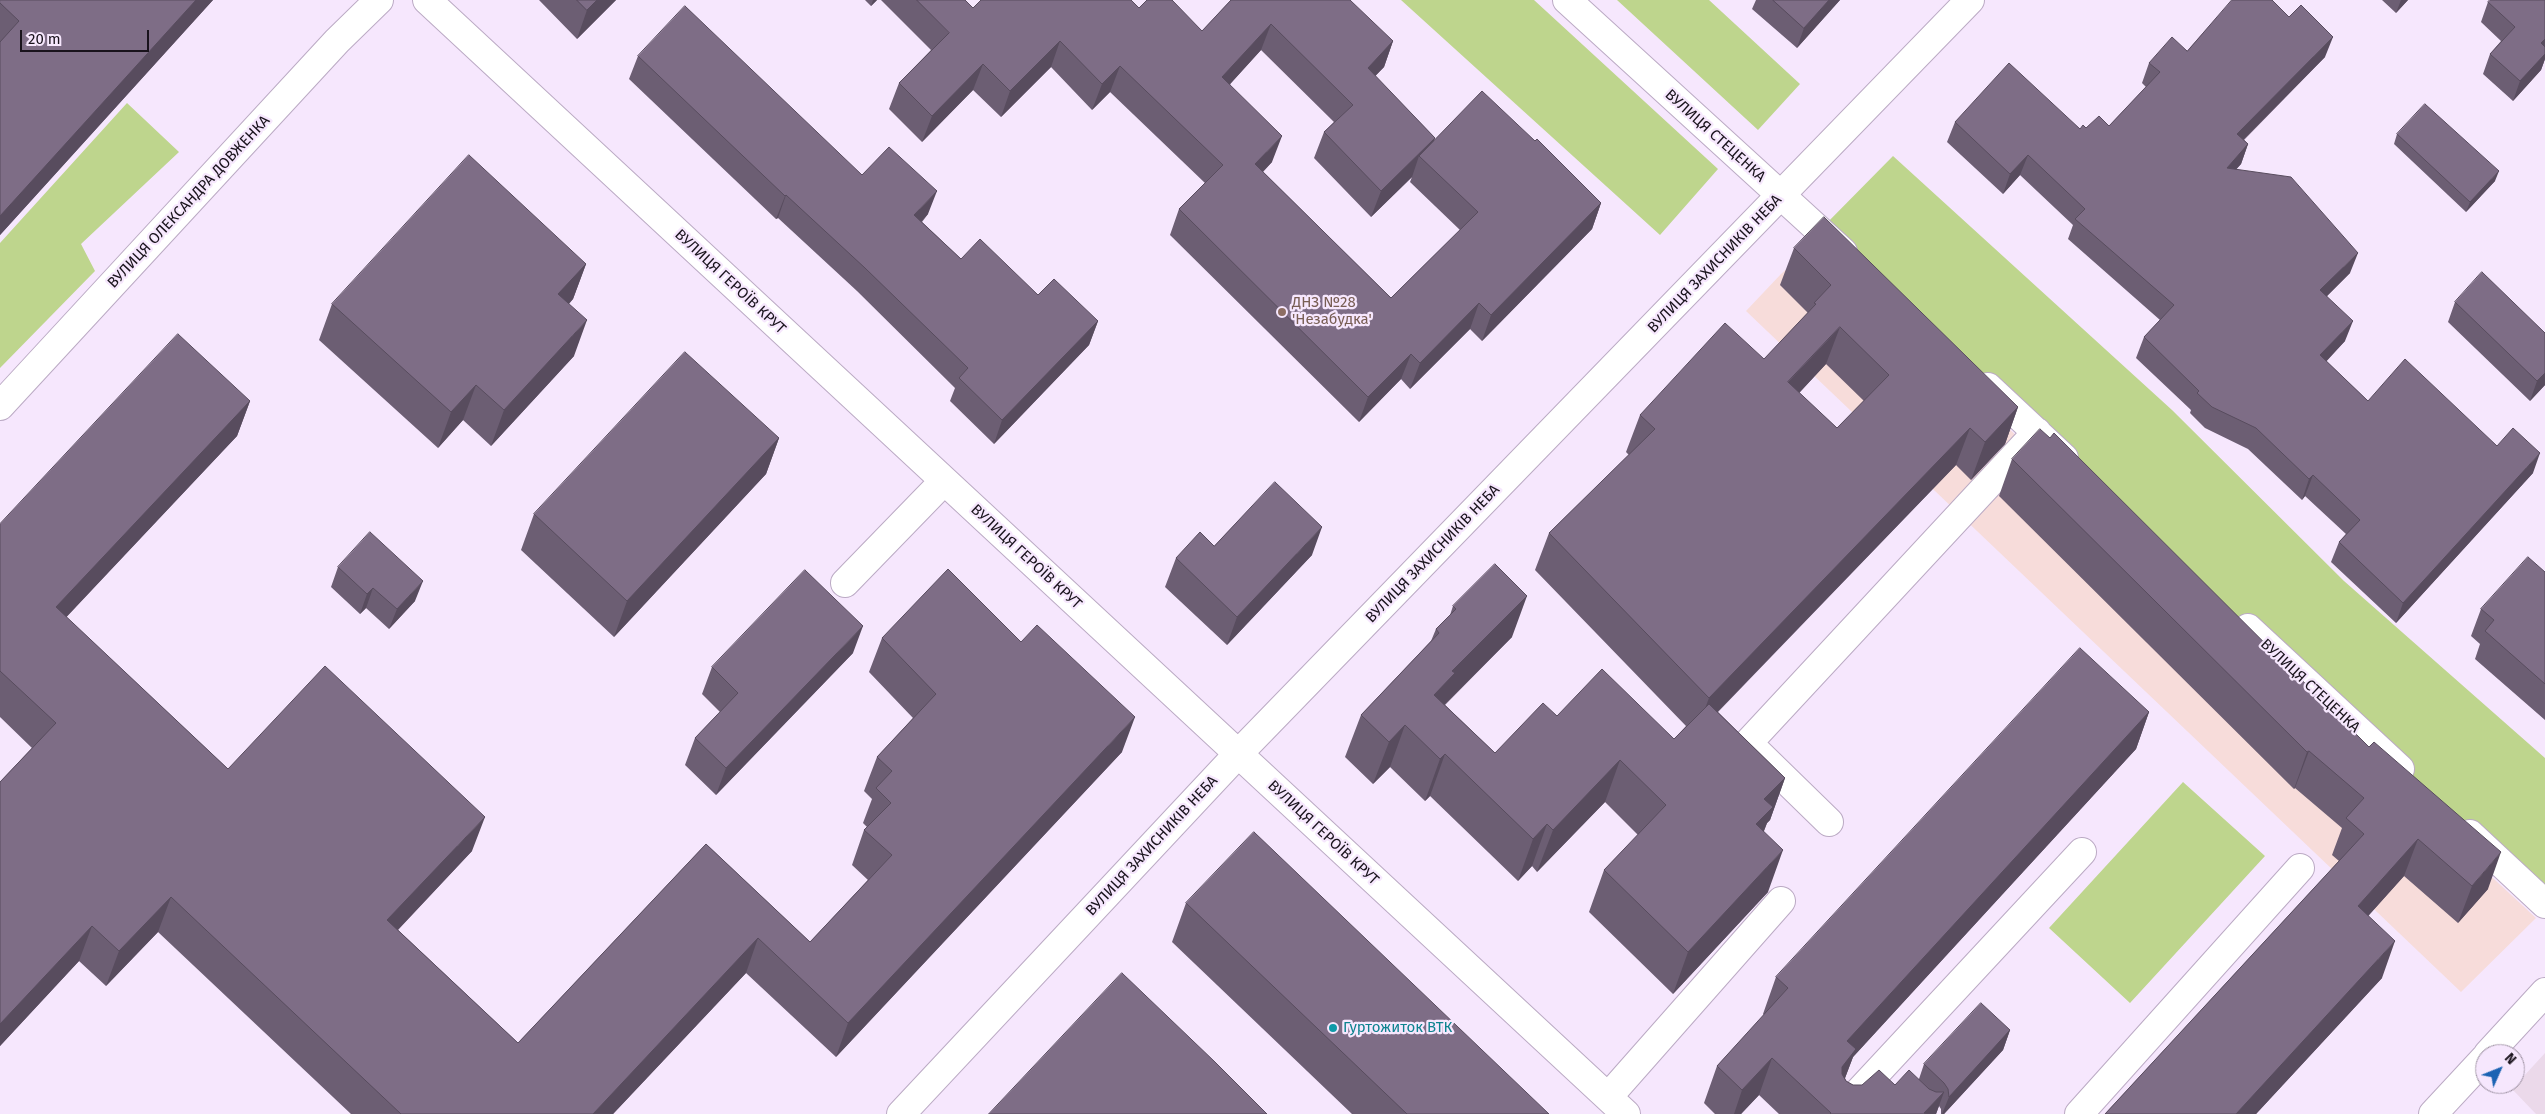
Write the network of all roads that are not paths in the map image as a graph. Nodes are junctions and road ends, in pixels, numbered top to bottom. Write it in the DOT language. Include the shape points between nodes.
graph roads {
  1 [pos="379,0"];
  2 [pos="427,0"];
  3 [pos="1567,0"];
  4 [pos="1970,0"];
  5 [pos="1781,195"];
  6 [pos="1863,271"];
  7 [pos="1972,372"];
  8 [pos="0,406"];
  9 [pos="2037,432"];
  10 [pos="2080,473"];
  11 [pos="944,481"];
  12 [pos="845,583"];
  13 [pos="2233,614"];
  14 [pos="1238,754"];
  15 [pos="2422,790"];
  16 [pos="2451,816"];
  17 [pos="1829,822"];
  18 [pos="2082,852"];
  19 [pos="2300,868"];
  20 [pos="1781,900"];
  21 [pos="2545,904"];
  22 [pos="2545,992"];
  23 [pos="2497,1044"];
  24 [pos="2475,1069"];
  25 [pos="1879,1070"];
  26 [pos="1899,1089"];
  27 [pos="1617,1105"];
  28 [pos="1844,1107"];
  29 [pos="901,1114"];
  30 [pos="2079,1114"];
  31 [pos="2433,1114"];
  1 -- 8 [label="street, ВУЛИЦЯ ОЛЕКСАНДРА ДОВЖЕНКА"];
  2 -- 11 [label="street, ВУЛИЦЯ ГЕРОЇВ КРУТ"];
  3 -- 5 [label="street, ВУЛИЦЯ СТЕЦЕНКА"];
  4 -- 5 [label="street, ВУЛИЦЯ ЗАХИСНИКІВ НЕБА"];
  5 -- 6 [label="street, ВУЛИЦЯ СТЕЦЕНКА"];
  5 -- 14 [label="street, ВУЛИЦЯ ЗАХИСНИКІВ НЕБА"];
  7 -- 9 [label="street"];
  9 -- 10 [label="street"];
  9 -- 17 [label="street" via="1748,743"];
  11 -- 12 [label="street"];
  11 -- 14 [label="street, ВУЛИЦЯ ГЕРОЇВ КРУТ"];
  13 -- 15 [label="street, ВУЛИЦЯ СТЕЦЕНКА"];
  14 -- 27 [label="street, ВУЛИЦЯ ГЕРОЇВ КРУТ"];
  14 -- 29 [label="street, ВУЛИЦЯ ЗАХИСНИКІВ НЕБА"];
  16 -- 21 [label="street"];
  18 -- 25 [label="street"];
  19 -- 30 [label="street"];
  20 -- 27 [label="street"];
  22 -- 23 [label="street"];
  24 -- 31 [label="street"];
  25 -- 26 [label="street"];
  25 -- 28 [label="street"];
}
